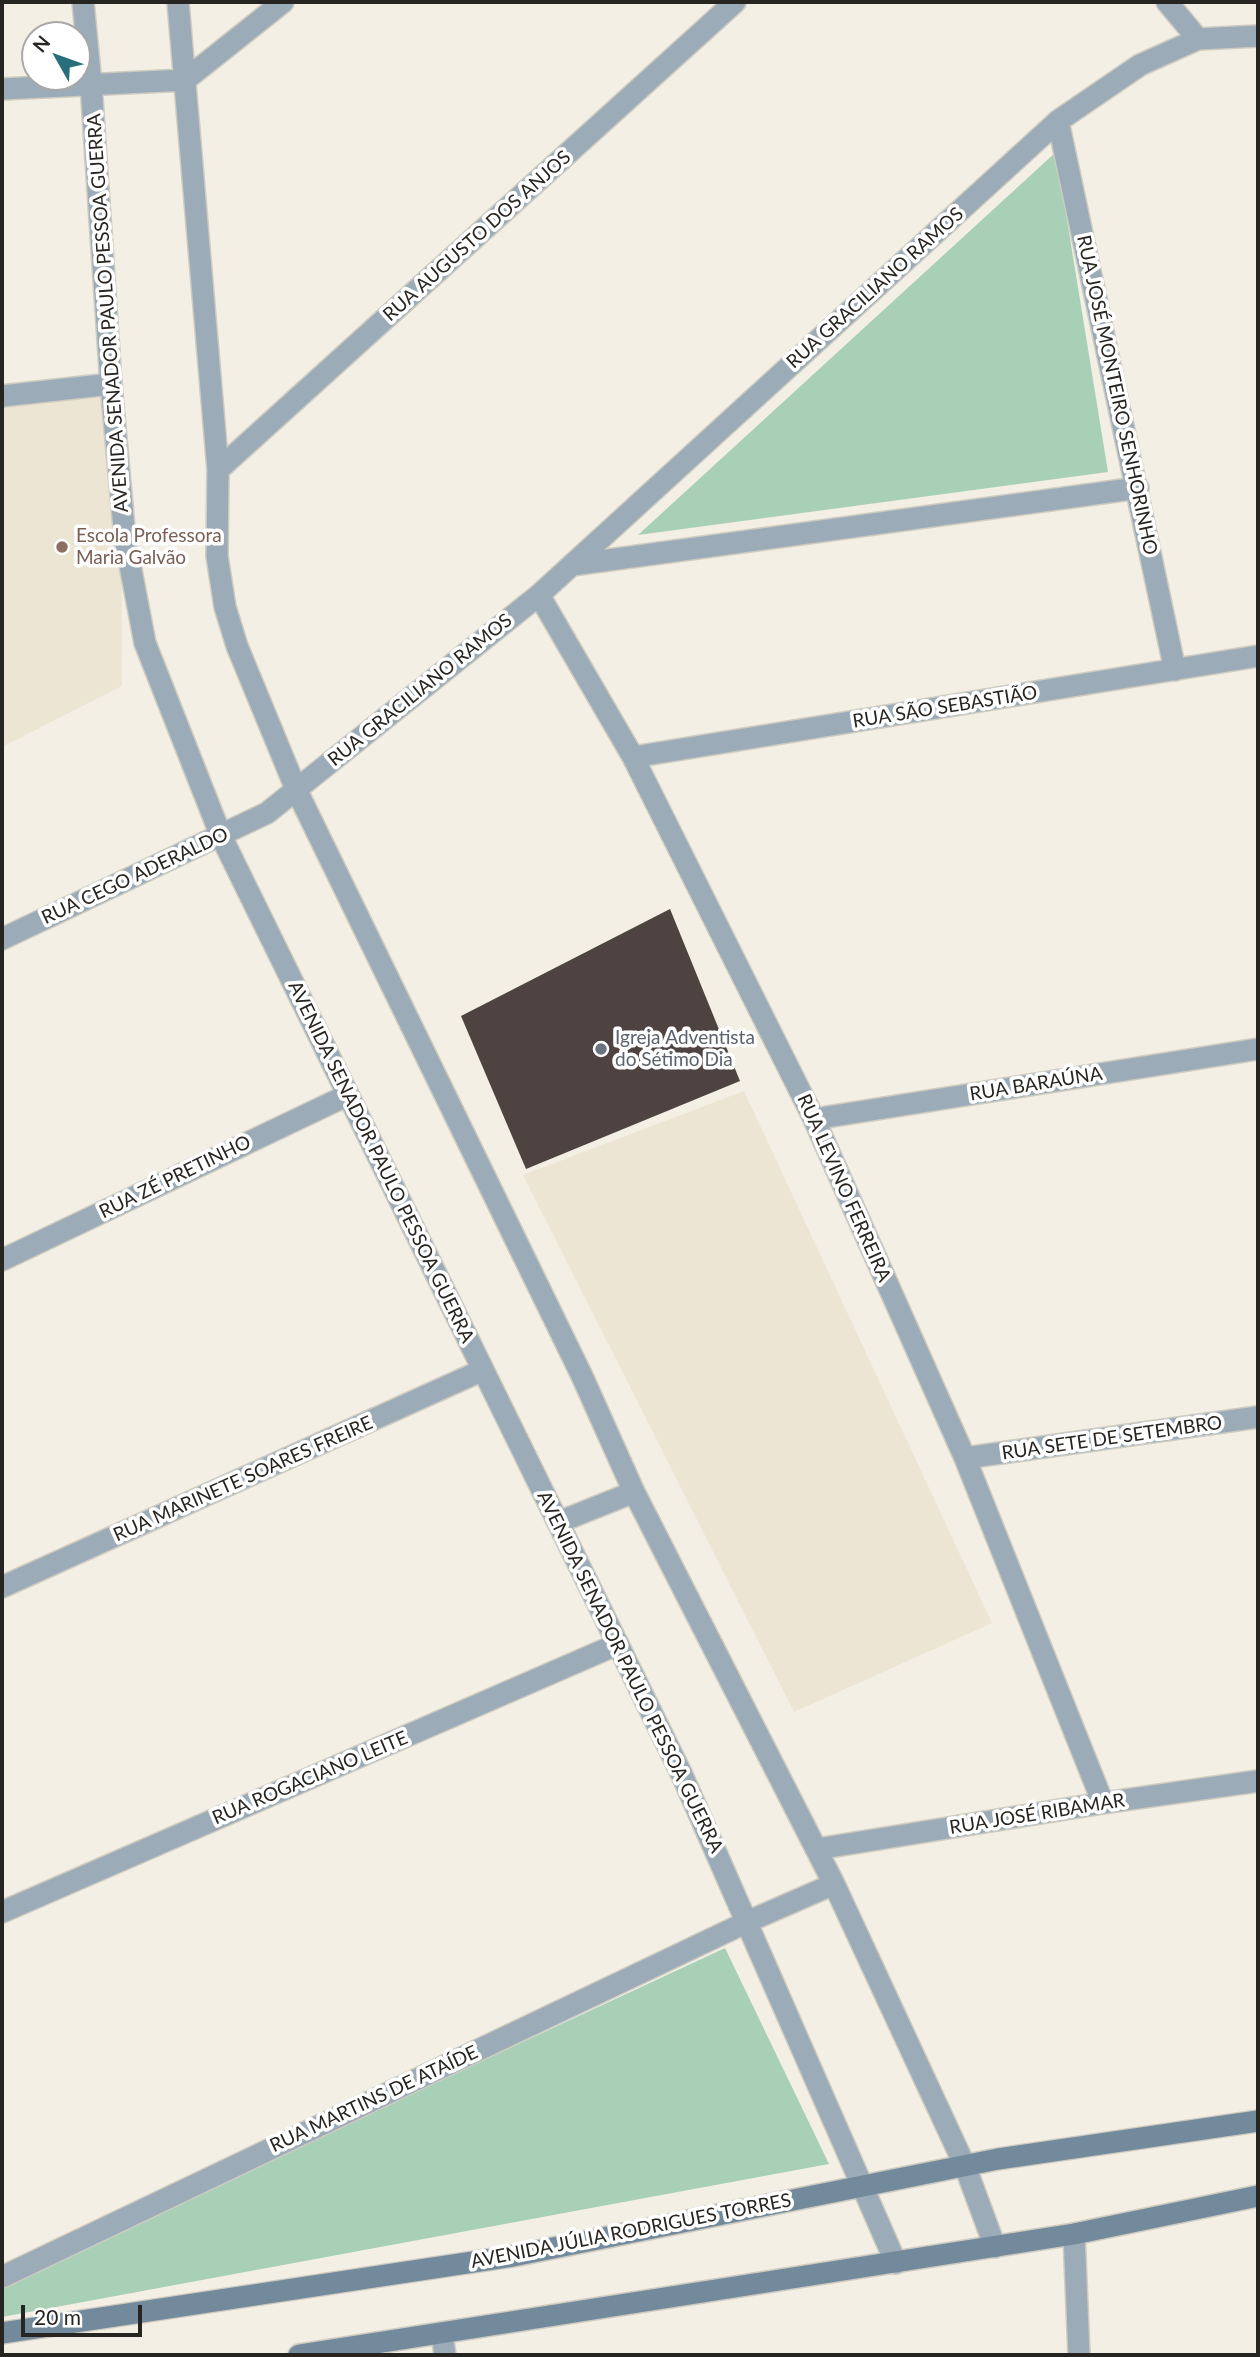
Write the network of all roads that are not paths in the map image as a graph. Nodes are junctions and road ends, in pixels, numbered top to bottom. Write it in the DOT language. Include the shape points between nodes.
graph roads {
  1 [pos="83,2"];
  2 [pos="178,2"];
  3 [pos="735,2"];
  4 [pos="1167,2"];
  5 [pos="281,3"];
  6 [pos="85,21"];
  7 [pos="1258,36"];
  8 [pos="1198,39"];
  9 [pos="185,80"];
  10 [pos="91,83"];
  11 [pos="21,88"];
  12 [pos="2,89"];
  13 [pos="1058,121"];
  14 [pos="111,384"];
  15 [pos="2,396"];
  16 [pos="218,470"];
  17 [pos="1138,488"];
  18 [pos="572,565"];
  19 [pos="539,595"];
  20 [pos="1258,656"];
  21 [pos="1175,670"];
  22 [pos="633,757"];
  23 [pos="296,789"];
  24 [pos="267,813"];
  25 [pos="221,836"];
  26 [pos="2,939"];
  27 [pos="1258,1049"];
  28 [pos="348,1095"];
  29 [pos="814,1119"];
  30 [pos="2,1260"];
  31 [pos="483,1370"];
  32 [pos="1258,1417"];
  33 [pos="965,1458"];
  34 [pos="634,1492"];
  35 [pos="559,1522"];
  36 [pos="2,1587"];
  37 [pos="618,1644"];
  38 [pos="1258,1781"];
  39 [pos="1103,1803"];
  40 [pos="817,1849"];
  41 [pos="834,1884"];
  42 [pos="2,1912"];
  43 [pos="747,1922"];
  44 [pos="1258,2121"];
  45 [pos="965,2166"];
  46 [pos="862,2186"];
  47 [pos="1258,2196"];
  48 [pos="1074,2234"];
  49 [pos="995,2247"];
  50 [pos="896,2263"];
  51 [pos="2,2277"];
  52 [pos="2,2333"];
  53 [pos="442,2334"];
  54 [pos="299,2355"];
  55 [pos="445,2355"];
  56 [pos="1079,2355"];
  1 -- 6 [label="street, AVENIDA SENADOR PAULO PESSOA GUERRA"];
  2 -- 9 [label="street"];
  3 -- 16 [label="street, RUA AUGUSTO DOS ANJOS"];
  4 -- 8 [label="street"];
  5 -- 9 [label="street"];
  7 -- 8 [label="street"];
  8 -- 13 [label="street, RUA GRACILIANO RAMOS" via="1140,65"];
  9 -- 10 [label="street"];
  9 -- 16 [label="street"];
  10 -- 14 [label="street, AVENIDA SENADOR PAULO PESSOA GUERRA"];
  11 -- 12 [label="street"];
  13 -- 17 [label="street, RUA JOSÉ MONTEIRO SENHORINHO"];
  13 -- 18 [label="street, RUA GRACILIANO RAMOS"];
  14 -- 15 [label="street"];
  14 -- 25 [label="street, AVENIDA SENADOR PAULO PESSOA GUERRA" via="125,539 145,643"];
  16 -- 23 [label="street" via="217,556 226,607"];
  17 -- 18 [label="street"];
  17 -- 21 [label="street, RUA JOSÉ MONTEIRO SENHORINHO"];
  18 -- 19 [label="street, RUA GRACILIANO RAMOS"];
  19 -- 22 [label="street, RUA LEVINO FERREIRA"];
  19 -- 23 [label="street, RUA GRACILIANO RAMOS"];
  20 -- 21 [label="street, RUA SÃO SEBASTIÃO"];
  21 -- 22 [label="street, RUA SÃO SEBASTIÃO"];
  22 -- 29 [label="street, RUA LEVINO FERREIRA"];
  23 -- 24 [label="street, RUA GRACILIANO RAMOS"];
  23 -- 34 [label="street"];
  24 -- 25 [label="street, RUA CEGO ADERALDO"];
  25 -- 26 [label="street, RUA CEGO ADERALDO"];
  25 -- 28 [label="street, AVENIDA SENADOR PAULO PESSOA GUERRA"];
  27 -- 29 [label="street, RUA BARAÚNA"];
  28 -- 30 [label="street, RUA ZÉ PRETINHO"];
  28 -- 31 [label="street, AVENIDA SENADOR PAULO PESSOA GUERRA"];
  29 -- 33 [label="street, RUA LEVINO FERREIRA"];
  31 -- 35 [label="street, AVENIDA SENADOR PAULO PESSOA GUERRA"];
  31 -- 36 [label="street, RUA MARINETE SOARES FREIRE"];
  32 -- 33 [label="street, RUA SETE DE SETEMBRO"];
  33 -- 39 [label="street, RUA LEVINO FERREIRA"];
  34 -- 35 [label="street"];
  34 -- 40 [label="street"];
  35 -- 37 [label="street, AVENIDA SENADOR PAULO PESSOA GUERRA"];
  37 -- 42 [label="street, RUA ROGACIANO LEITE"];
  37 -- 43 [label="street, AVENIDA SENADOR PAULO PESSOA GUERRA"];
  38 -- 39 [label="street, RUA JOSÉ RIBAMAR"];
  39 -- 40 [label="street, RUA JOSÉ RIBAMAR"];
  40 -- 41 [label="street"];
  41 -- 43 [label="street, RUA MARTINS DE ATAÍDE"];
  41 -- 45 [label="street"];
  43 -- 46 [label="street, AVENIDA SENADOR PAULO PESSOA GUERRA"];
  43 -- 51 [label="street, RUA MARTINS DE ATAÍDE"];
  44 -- 45 [label="main road, AVENIDA JÚLIA RODRIGUES TORRES"];
  45 -- 46 [label="main road, AVENIDA JÚLIA RODRIGUES TORRES"];
  45 -- 49 [label="street"];
  46 -- 50 [label="street, AVENIDA SENADOR PAULO PESSOA GUERRA"];
  46 -- 52 [label="main road, AVENIDA JÚLIA RODRIGUES TORRES" via="513,2256"];
  47 -- 48 [label="main road"];
  48 -- 49 [label="main road"];
  48 -- 56 [label="street"];
  49 -- 50 [label="main road"];
  50 -- 53 [label="main road"];
  53 -- 54 [label="main road"];
  53 -- 55 [label="street"];
}
